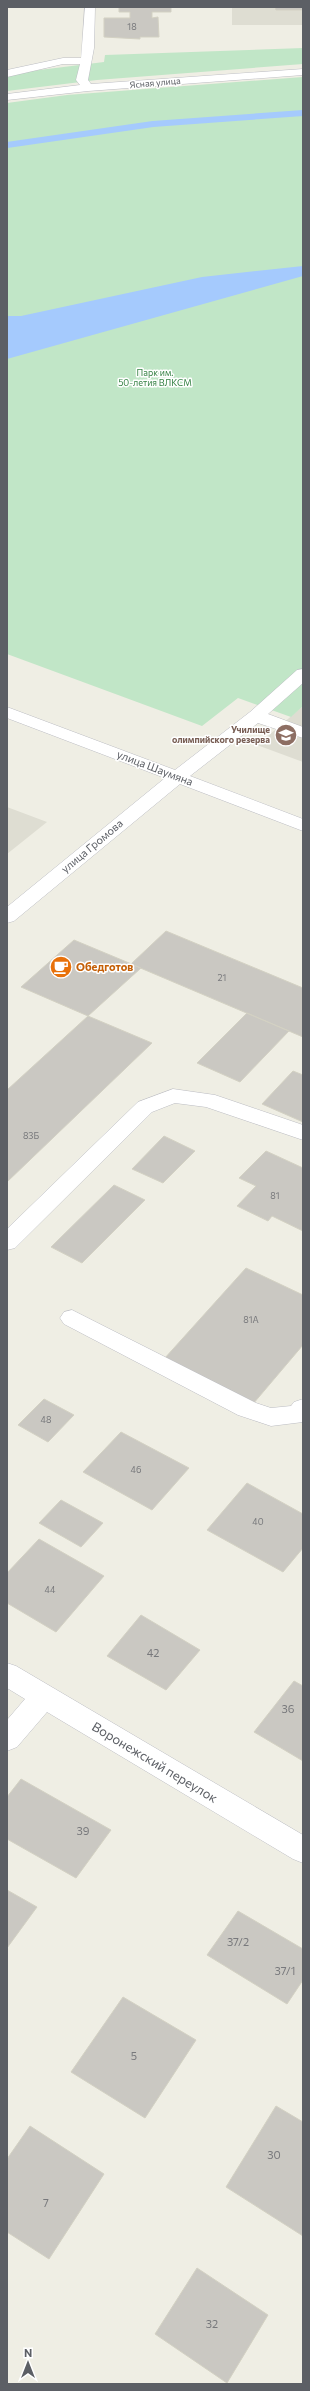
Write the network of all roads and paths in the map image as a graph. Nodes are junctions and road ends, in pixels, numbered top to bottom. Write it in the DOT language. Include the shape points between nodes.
graph roads {
  1 [pos="90,7"];
  2 [pos="86,61"];
  3 [pos="303,72"];
  4 [pos="7,74"];
  5 [pos="88,88"];
  6 [pos="7,97"];
  7 [pos="303,674"];
  8 [pos="7,712"];
  9 [pos="256,716"];
  10 [pos="303,733"];
  11 [pos="178,778"];
  12 [pos="303,825"];
  13 [pos="7,917"];
  14 [pos="303,1133"];
  15 [pos="7,1242"];
  16 [pos="72,1318"];
  17 [pos="303,1408"];
  18 [pos="7,1674"];
  19 [pos="44,1696"];
  20 [pos="7,1739"];
  21 [pos="303,1850"];
  1 -- 2 [label="street" via="89,48"];
  2 -- 4 [label="street" via="63,61"];
  2 -- 5 [label="street" via="82,80"];
  3 -- 5 [label="street, Ясная улица"];
  5 -- 6 [label="street, Ясная улица"];
  7 -- 9 [label="street, улица Громова"];
  8 -- 11 [label="street, улица Шаумяна"];
  9 -- 10 [label="street"];
  9 -- 11 [label="street, улица Громова"];
  11 -- 12 [label="street, улица Шаумяна"];
  11 -- 13 [label="street, улица Громова" via="129,815"];
  14 -- 15 [label="street" via="208,1100 173,1096 145,1107"];
  16 -- 17 [label="street" via="247,1409 271,1417 298,1414"];
  18 -- 19 [label="street, Воронежский переулок"];
  19 -- 20 [label="street"];
  19 -- 21 [label="street, Воронежский переулок"];
}
